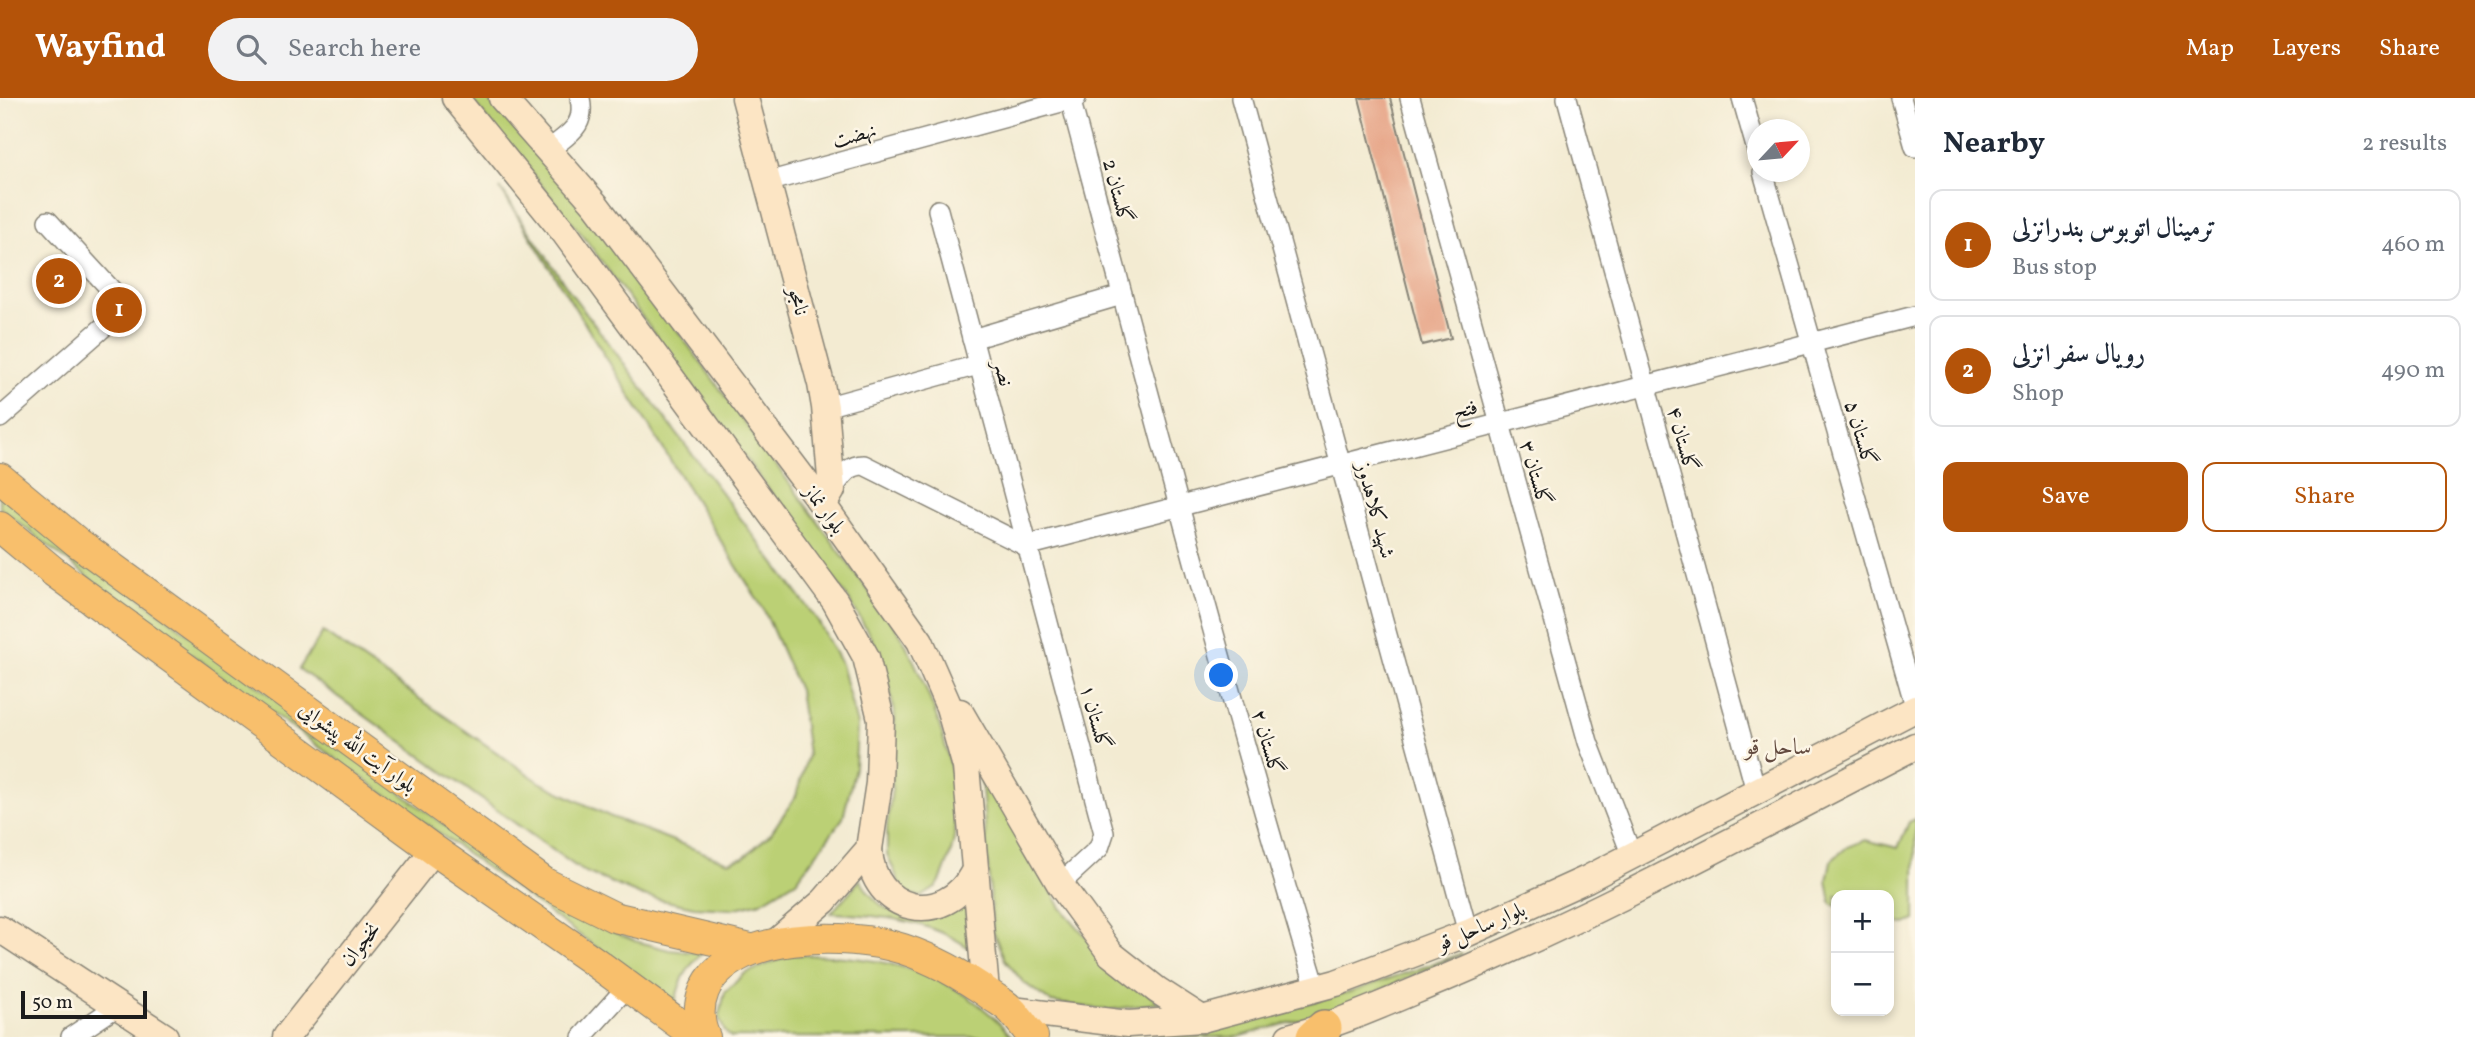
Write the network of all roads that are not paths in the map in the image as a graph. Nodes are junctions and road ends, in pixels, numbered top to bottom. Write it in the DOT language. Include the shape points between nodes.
graph roads {
  1 [pos="455,98"];
  2 [pos="502,98"];
  3 [pos="580,98"];
  4 [pos="745,98"];
  5 [pos="1241,98"];
  6 [pos="1410,98"];
  7 [pos="1567,98"];
  8 [pos="1742,98"];
  9 [pos="1901,98"];
  10 [pos="1072,99"];
  11 [pos="1748,119"];
  12 [pos="1915,147"];
  13 [pos="549,150"];
  14 [pos="766,182"];
  15 [pos="1766,182"];
  16 [pos="938,210"];
  17 [pos="48,221"];
  18 [pos="1122,295"];
  19 [pos="1915,316"];
  20 [pos="972,338"];
  21 [pos="1812,343"];
  22 [pos="978,365"];
  23 [pos="1645,386"];
  24 [pos="825,407"];
  25 [pos="0,418"];
  26 [pos="1499,424"];
  27 [pos="1341,465"];
  28 [pos="0,478"];
  29 [pos="827,497"];
  30 [pos="1179,506"];
  31 [pos="0,527"];
  32 [pos="1026,546"];
  33 [pos="920,641"];
  34 [pos="1915,708"];
  35 [pos="1915,746"];
  36 [pos="1756,791"];
  37 [pos="869,849"];
  38 [pos="434,850"];
  39 [pos="1632,856"];
  40 [pos="974,872"];
  41 [pos="1060,884"];
  42 [pos="0,929"];
  43 [pos="1468,933"];
  44 [pos="763,946"];
  45 [pos="628,986"];
  46 [pos="1316,988"];
  47 [pos="986,991"];
  48 [pos="116,1007"];
  49 [pos="1012,1010"];
  50 [pos="1202,1019"];
  51 [pos="1146,1030"];
  52 [pos="1319,1032"];
  53 [pos="71,1037"];
  54 [pos="165,1037"];
  55 [pos="286,1037"];
  56 [pos="582,1037"];
  57 [pos="697,1037"];
  58 [pos="705,1037"];
  59 [pos="1033,1037"];
  60 [pos="1289,1037"];
  1 -- 37 [label="main road" via="564,232 835,601 866,657 881,719 879,783"];
  2 -- 13 [label="main road, بلوار نماز"];
  3 -- 13 [label="street" via="581,120"];
  4 -- 14 [label="main road, نامجو"];
  5 -- 27 [label="street, شهید کلاهدوز"];
  6 -- 26 [label="street, گلستان ۳"];
  7 -- 23 [label="street, گلستان ۴"];
  8 -- 11 [label="street"];
  9 -- 12 [label="street"];
  10 -- 14 [label="street, نهضت"];
  10 -- 18 [label="street, گلستان 2"];
  13 -- 29 [label="main road, بلوار نماز"];
  14 -- 24 [label="main road, نامجو"];
  15 -- 21 [label="street, گلستان ۵"];
  16 -- 20 [label="street, نصر"];
  17 -- 25 [label="street" via="116,295 115,317"];
  18 -- 20 [label="street"];
  18 -- 30 [label="street, گلستان 2"];
  19 -- 21 [label="street, فتح"];
  20 -- 22 [label="street, نصر"];
  21 -- 23 [label="street, فتح"];
  21 -- 34 [label="street, گلستان ۵"];
  22 -- 24 [label="street"];
  22 -- 32 [label="street, نصر"];
  23 -- 26 [label="street, فتح"];
  23 -- 36 [label="street, گلستان ۴"];
  24 -- 29 [label="main road, نامجو"];
  26 -- 27 [label="street, فتح"];
  26 -- 39 [label="street, گلستان ۳" via="1588,742"];
  27 -- 30 [label="street, فتح"];
  27 -- 43 [label="street, شهید کلاهدوز"];
  28 -- 44 [label="main road, بلوار آیت الله پیشوایی" via="77,542 545,883 614,917"];
  29 -- 32 [label="street" via="848,469 864,465"];
  29 -- 33 [label="main road, بلوار نماز"];
  30 -- 32 [label="street, فتح"];
  30 -- 46 [label="street, گلستان ۲"];
  31 -- 38 [label="main road, بلوار آیت الله پیشوایی" via="54,572"];
  32 -- 41 [label="street, گلستان ۱" via="1104,833 1099,848"];
  33 -- 40 [label="main road, بلوار نماز" via="949,707 966,767"];
  33 -- 41 [label="main road"];
  34 -- 36 [label="main road, بلوار ساحل قو"];
  35 -- 52 [label="main road, بلوار ساحل قو" via="1602,908"];
  36 -- 39 [label="main road, بلوار ساحل قو"];
  37 -- 40 [label="main road" via="874,877 892,898 905,905 919,908 946,903 958,895"];
  37 -- 44 [label="main road" via="824,901"];
  38 -- 45 [label="main road, بلوار آیت الله پیشوایی"];
  38 -- 55 [label="main road, نخجوان"];
  39 -- 43 [label="main road, بلوار ساحل قو"];
  40 -- 47 [label="main road, بلوار نماز"];
  41 -- 50 [label="main road" via="1111,954"];
  42 -- 48 [label="main road"];
  43 -- 46 [label="main road, بلوار ساحل قو"];
  44 -- 47 [label="main road" via="838,938 901,948 960,973"];
  44 -- 58 [label="main road" via="729,961 710,978 700,1001"];
  45 -- 56 [label="street"];
  45 -- 57 [label="main road, بلوار آیت الله پیشوایی"];
  46 -- 50 [label="main road, بلوار ساحل قو"];
  47 -- 49 [label="main road"];
  48 -- 53 [label="street"];
  48 -- 54 [label="main road"];
  49 -- 51 [label="main road, بلوار ساحل قو"];
  49 -- 59 [label="main road"];
  50 -- 51 [label="main road, بلوار ساحل قو"];
  52 -- 60 [label="main road, بلوار ساحل قو"];
}
